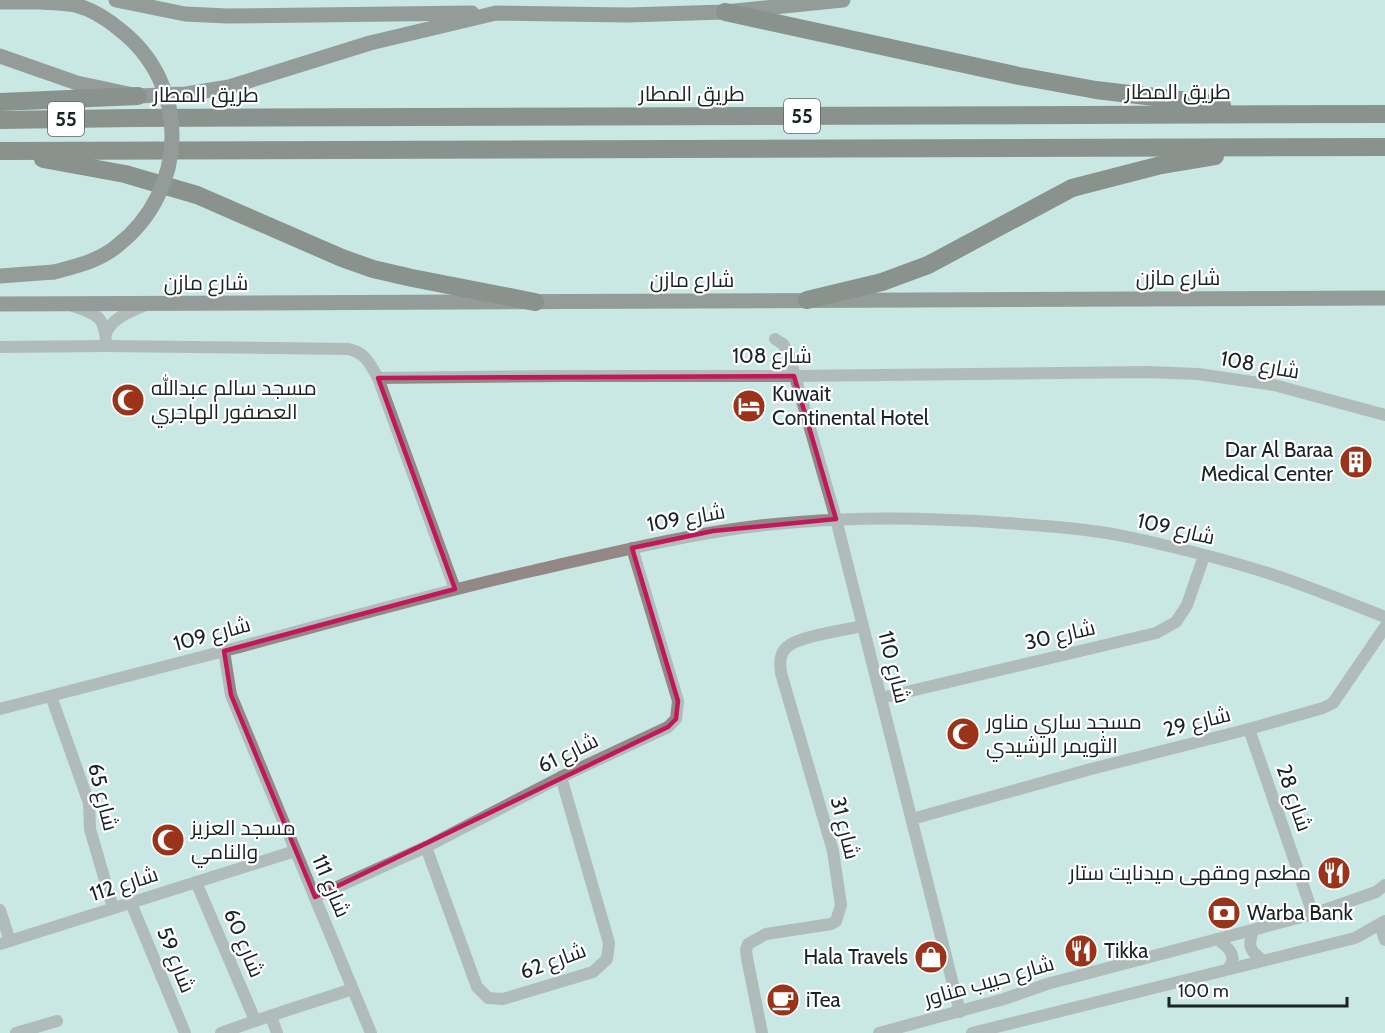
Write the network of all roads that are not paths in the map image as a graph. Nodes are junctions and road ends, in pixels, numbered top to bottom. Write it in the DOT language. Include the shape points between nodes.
graph roads {
  1 [pos="116,0"];
  2 [pos="843,0"];
  3 [pos="0,2"];
  4 [pos="725,12"];
  5 [pos="496,14"];
  6 [pos="0,56"];
  7 [pos="138,96"];
  8 [pos="0,102"];
  9 [pos="1310,114"];
  10 [pos="1385,114"];
  11 [pos="0,120"];
  12 [pos="1270,147"];
  13 [pos="1385,147"];
  14 [pos="2,151"];
  15 [pos="0,276"];
  16 [pos="1385,298"];
  17 [pos="807,300"];
  18 [pos="536,302"];
  19 [pos="0,304"];
  20 [pos="65,304"];
  21 [pos="146,304"];
  22 [pos="106,333"];
  23 [pos="775,339"];
  24 [pos="106,346"];
  25 [pos="0,347"];
  26 [pos="794,376"];
  27 [pos="378,378"];
  28 [pos="1385,415"];
  29 [pos="836,519"];
  30 [pos="632,548"];
  31 [pos="1204,556"];
  32 [pos="455,589"];
  33 [pos="1385,617"];
  34 [pos="863,626"];
  35 [pos="1385,627"];
  36 [pos="224,651"];
  37 [pos="51,696"];
  38 [pos="882,698"];
  39 [pos="0,709"];
  40 [pos="1249,729"];
  41 [pos="561,777"];
  42 [pos="912,819"];
  43 [pos="426,847"];
  44 [pos="295,851"];
  45 [pos="196,882"];
  46 [pos="1385,885"];
  47 [pos="315,897"];
  48 [pos="131,903"];
  49 [pos="113,908"];
  50 [pos="0,910"];
  51 [pos="1313,914"];
  52 [pos="1382,923"];
  53 [pos="1253,930"];
  54 [pos="1217,939"];
  55 [pos="1385,940"];
  56 [pos="5,943"];
  57 [pos="1262,960"];
  58 [pos="1228,969"];
  59 [pos="352,989"];
  60 [pos="960,1012"];
  61 [pos="271,1016"];
  62 [pos="255,1020"];
  63 [pos="57,1021"];
  64 [pos="893,1031"];
  65 [pos="16,1033"];
  66 [pos="185,1033"];
  67 [pos="221,1033"];
  68 [pos="277,1033"];
  69 [pos="372,1033"];
  70 [pos="762,1033"];
  71 [pos="879,1033"];
  72 [pos="972,1033"];
  1 -- 5 [label="main road" via="185,14"];
  2 -- 4 [label="main road"];
  3 -- 15 [label="main road, bridge" via="75,5 106,19 133,39 154,66 167,97 173,130 170,164 159,196 141,224 116,247 87,263 54,272"];
  4 -- 5 [label="main road"];
  4 -- 9 [label="highway" via="1096,90"];
  5 -- 7 [label="main road" via="370,43 229,87"];
  6 -- 7 [label="main road" via="77,83"];
  7 -- 8 [label="highway"];
  9 -- 10 [label="highway, طريق المطار / 55"];
  9 -- 11 [label="highway, طريق المطار / 55"];
  12 -- 13 [label="highway, 55"];
  12 -- 14 [label="highway, 55"];
  12 -- 17 [label="highway" via="1161,165 1072,188 928,265 882,282"];
  14 -- 18 [label="highway" via="125,174 197,195 373,268"];
  16 -- 17 [label="main road, شارع مازن"];
  17 -- 18 [label="main road, شارع مازن"];
  18 -- 21 [label="main road, شارع مازن"];
  19 -- 20 [label="main road, شارع مازن"];
  20 -- 21 [label="main road, شارع مازن"];
  20 -- 22 [label="street" via="95,315"];
  21 -- 22 [label="street" via="114,321"];
  22 -- 24 [label="street"];
  23 -- 26 [label="street, شارع 110" via="788,352"];
  24 -- 25 [label="street"];
  24 -- 27 [label="street" via="348,349 362,353"];
  26 -- 27 [label="street, شارع 108"];
  26 -- 28 [label="street, شارع 108" via="1198,374 1274,385"];
  26 -- 29 [label="street, شارع 110"];
  27 -- 32 [label="street"];
  29 -- 30 [label="street, شارع 109" via="713,531"];
  29 -- 31 [label="street, شارع 109" via="911,518 1059,526"];
  29 -- 34 [label="street, شارع 110"];
  30 -- 32 [label="street, شارع 109"];
  30 -- 41 [label="street, شارع 61" via="678,701 676,718 668,727"];
  31 -- 33 [label="street, شارع 109" via="1268,573"];
  31 -- 38 [label="street, شارع 30" via="1187,605 1176,622 1156,633"];
  32 -- 36 [label="street, شارع 109"];
  34 -- 38 [label="street, شارع 110"];
  34 -- 70 [label="street, شارع 31" via="796,640 781,655 782,673 833,851 841,905 836,921 831,924 766,934 748,944 747,958"];
  35 -- 40 [label="street, شارع 29" via="1333,703"];
  36 -- 37 [label="street, شارع 109"];
  36 -- 44 [label="street, شارع 111" via="231,695"];
  37 -- 39 [label="street, شارع 109"];
  37 -- 49 [label="street, شارع 65" via="89,803 90,828"];
  38 -- 42 [label="street, شارع 110"];
  40 -- 42 [label="street, شارع 29" via="1091,768"];
  40 -- 51 [label="street, شارع 28"];
  41 -- 43 [label="street, شارع 61"];
  41 -- 43 [label="street, شارع 62" via="609,943 607,959 593,972 503,999 488,998 477,987"];
  42 -- 60 [label="street, شارع 110"];
  43 -- 47 [label="street, شارع 61"];
  44 -- 45 [label="street, شارع 112"];
  44 -- 47 [label="street, شارع 111"];
  45 -- 48 [label="street, شارع 112"];
  45 -- 62 [label="street, شارع 60"];
  46 -- 51 [label="street, شارع حبيب مناور" via="1376,892"];
  47 -- 59 [label="street, شارع 111"];
  48 -- 49 [label="street, شارع 112"];
  48 -- 66 [label="street, شارع 59"];
  49 -- 56 [label="street, شارع 112"];
  50 -- 56 [label="street"];
  51 -- 53 [label="street, شارع حبيب مناور"];
  52 -- 55 [label="street"];
  52 -- 57 [label="street" via="1355,938"];
  53 -- 54 [label="street, شارع حبيب مناور"];
  53 -- 57 [label="street" via="1249,946"];
  54 -- 58 [label="street" via="1233,957"];
  54 -- 60 [label="street, شارع حبيب مناور" via="1047,984"];
  57 -- 58 [label="street"];
  58 -- 72 [label="street"];
  59 -- 61 [label="street"];
  59 -- 69 [label="street, شارع 111"];
  60 -- 64 [label="street, شارع حبيب مناور"];
  61 -- 62 [label="street"];
  61 -- 68 [label="street"];
  62 -- 67 [label="street"];
  63 -- 65 [label="street"];
  64 -- 71 [label="street, شارع حبيب مناور"];
}
